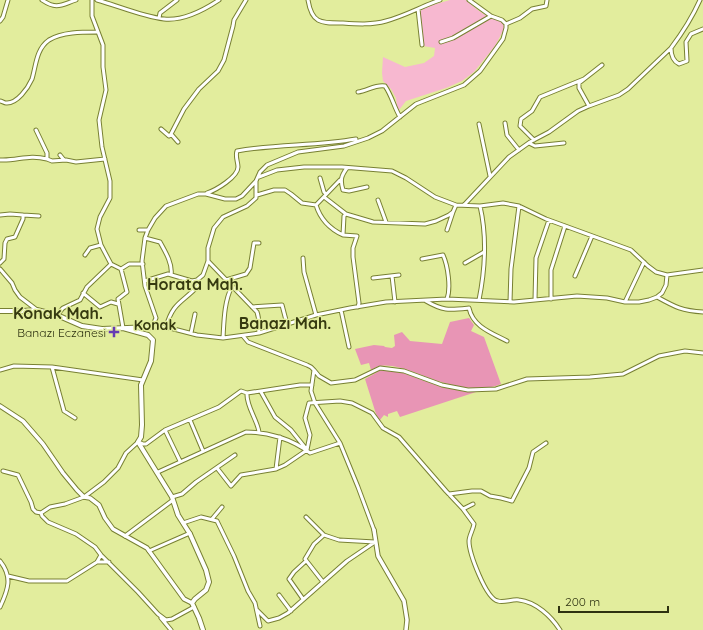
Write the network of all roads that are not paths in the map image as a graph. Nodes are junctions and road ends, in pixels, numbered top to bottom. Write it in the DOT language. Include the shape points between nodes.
graph roads {
  1 [pos="8,0"];
  2 [pos="42,0"];
  3 [pos="76,0"];
  4 [pos="92,0"];
  5 [pos="97,0"];
  6 [pos="176,0"];
  7 [pos="219,0"];
  8 [pos="246,0"];
  9 [pos="308,0"];
  10 [pos="440,0"];
  11 [pos="469,0"];
  12 [pos="547,0"];
  13 [pos="700,0"];
  14 [pos="429,2"];
  15 [pos="418,9"];
  16 [pos="491,16"];
  17 [pos="159,18"];
  18 [pos="0,21"];
  19 [pos="506,24"];
  20 [pos="703,29"];
  21 [pos="97,32"];
  22 [pos="100,38"];
  23 [pos="105,39"];
  24 [pos="441,42"];
  25 [pos="422,45"];
  26 [pos="671,48"];
  27 [pos="602,66"];
  28 [pos="584,79"];
  29 [pos="358,92"];
  30 [pos="0,101"];
  31 [pos="588,106"];
  32 [pos="400,117"];
  33 [pos="505,123"];
  34 [pos="479,124"];
  35 [pos="161,129"];
  36 [pos="36,130"];
  37 [pos="171,134"];
  38 [pos="356,139"];
  39 [pos="534,140"];
  40 [pos="178,142"];
  41 [pos="564,143"];
  42 [pos="529,144"];
  43 [pos="519,150"];
  44 [pos="60,155"];
  45 [pos="47,158"];
  46 [pos="105,159"];
  47 [pos="0,160"];
  48 [pos="64,160"];
  49 [pos="347,168"];
  50 [pos="259,176"];
  51 [pos="490,176"];
  52 [pos="320,178"];
  53 [pos="340,180"];
  54 [pos="256,181"];
  55 [pos="367,187"];
  56 [pos="206,194"];
  57 [pos="257,195"];
  58 [pos="325,196"];
  59 [pos="378,200"];
  60 [pos="316,205"];
  61 [pos="456,205"];
  62 [pos="464,205"];
  63 [pos="480,206"];
  64 [pos="519,206"];
  65 [pos="453,212"];
  66 [pos="346,214"];
  67 [pos="0,215"];
  68 [pos="23,215"];
  69 [pos="39,216"];
  70 [pos="549,220"];
  71 [pos="386,222"];
  72 [pos="565,226"];
  73 [pos="139,230"];
  74 [pos="148,230"];
  75 [pos="447,230"];
  76 [pos="343,235"];
  77 [pos="592,236"];
  78 [pos="145,238"];
  79 [pos="259,243"];
  80 [pos="102,245"];
  81 [pos="484,252"];
  82 [pos="84,255"];
  83 [pos="302,258"];
  84 [pos="422,259"];
  85 [pos="208,261"];
  86 [pos="644,262"];
  87 [pos="0,263"];
  88 [pos="465,263"];
  89 [pos="112,264"];
  90 [pos="143,264"];
  91 [pos="0,269"];
  92 [pos="121,270"];
  93 [pos="703,270"];
  94 [pos="172,275"];
  95 [pos="667,275"];
  96 [pos="392,276"];
  97 [pos="399,276"];
  98 [pos="575,276"];
  99 [pos="373,278"];
  100 [pos="145,280"];
  101 [pos="197,280"];
  102 [pos="226,280"];
  103 [pos="232,286"];
  104 [pos="83,293"];
  105 [pos="657,297"];
  106 [pos="446,299"];
  107 [pos="551,299"];
  108 [pos="424,300"];
  109 [pos="479,300"];
  110 [pos="535,300"];
  111 [pos="395,302"];
  112 [pos="510,302"];
  113 [pos="625,302"];
  114 [pos="118,304"];
  115 [pos="252,307"];
  116 [pos="358,307"];
  117 [pos="36,310"];
  118 [pos="341,310"];
  119 [pos="0,311"];
  120 [pos="703,312"];
  121 [pos="194,314"];
  122 [pos="57,315"];
  123 [pos="316,315"];
  124 [pos="156,318"];
  125 [pos="287,324"];
  126 [pos="158,326"];
  127 [pos="152,327"];
  128 [pos="166,327"];
  129 [pos="122,328"];
  130 [pos="191,333"];
  131 [pos="259,333"];
  132 [pos="243,336"];
  133 [pos="222,338"];
  134 [pos="508,341"];
  135 [pos="349,347"];
  136 [pos="703,353"];
  137 [pos="52,367"];
  138 [pos="0,370"];
  139 [pos="314,370"];
  140 [pos="142,380"];
  141 [pos="312,385"];
  142 [pos="261,392"];
  143 [pos="248,393"];
  144 [pos="315,403"];
  145 [pos="0,406"];
  146 [pos="75,418"];
  147 [pos="190,420"];
  148 [pos="165,430"];
  149 [pos="259,432"];
  150 [pos="280,437"];
  151 [pos="138,442"];
  152 [pos="546,443"];
  153 [pos="340,444"];
  154 [pos="307,450"];
  155 [pos="203,451"];
  156 [pos="235,455"];
  157 [pos="180,461"];
  158 [pos="217,468"];
  159 [pos="276,469"];
  160 [pos="3,471"];
  161 [pos="158,472"];
  162 [pos="449,494"];
  163 [pos="84,497"];
  164 [pos="173,499"];
  165 [pos="473,504"];
  166 [pos="222,507"];
  167 [pos="463,509"];
  168 [pos="41,513"];
  169 [pos="306,517"];
  170 [pos="212,519"];
  171 [pos="183,522"];
  172 [pos="374,530"];
  173 [pos="190,533"];
  174 [pos="324,535"];
  175 [pos="125,536"];
  176 [pos="375,542"];
  177 [pos="149,551"];
  178 [pos="101,555"];
  179 [pos="0,561"];
  180 [pos="306,561"];
  181 [pos="97,562"];
  182 [pos="108,562"];
  183 [pos="8,576"];
  184 [pos="323,582"];
  185 [pos="279,595"];
  186 [pos="303,599"];
  187 [pos="193,605"];
  188 [pos="0,607"];
  189 [pos="257,610"];
  190 [pos="291,611"];
  191 [pos="159,615"];
  192 [pos="260,626"];
  193 [pos="170,630"];
  194 [pos="203,630"];
  195 [pos="406,630"];
  196 [pos="560,630"];
  1 -- 18 [label="street"];
  2 -- 3 [label="street" via="55,6 64,6"];
  4 -- 21 [label="street" via="92,16"];
  5 -- 17 [label="street"];
  6 -- 17 [label="street" via="160,13"];
  7 -- 17 [label="street" via="184,16"];
  8 -- 37 [label="street" via="234,20 224,60 218,71 199,89 184,109"];
  9 -- 15 [label="street" via="313,17 329,23 367,24 385,21"];
  10 -- 14 [label="street"];
  11 -- 16 [label="street"];
  12 -- 19 [label="street" via="546,6 532,9"];
  13 -- 26 [label="street" via="688,26"];
  14 -- 15 [label="street"];
  15 -- 25 [label="street"];
  16 -- 19 [label="street"];
  16 -- 24 [label="street"];
  19 -- 32 [label="street" via="503,39 480,71 464,85 416,104"];
  20 -- 26 [label="street" via="691,34 686,42 686,62 679,64 673,60"];
  21 -- 22 [label="street"];
  21 -- 30 [label="street" via="82,32 49,40 40,52 26,89 12,102"];
  22 -- 23 [label="street"];
  22 -- 46 [label="street" via="103,45 106,90 99,120"];
  26 -- 31 [label="street" via="628,89 619,95"];
  27 -- 28 [label="street"];
  28 -- 31 [label="street" via="579,83 579,88"];
  28 -- 39 [label="street" via="540,97 532,111 521,119 520,126"];
  29 -- 32 [label="street" via="385,86"];
  31 -- 39 [label="street"];
  32 -- 50 [label="street" via="382,131 358,142 298,152 281,158 267,165"];
  33 -- 43 [label="street" via="507,135"];
  34 -- 51 [label="street"];
  35 -- 37 [label="street" via="169,136"];
  36 -- 45 [label="street"];
  37 -- 40 [label="street"];
  38 -- 56 [label="street" via="237,151 236,173 217,190"];
  39 -- 42 [label="street"];
  41 -- 42 [label="street" via="535,146"];
  42 -- 43 [label="street"];
  43 -- 51 [label="street"];
  44 -- 48 [label="street"];
  45 -- 47 [label="street" via="33,156 11,161"];
  45 -- 48 [label="street" via="52,161"];
  46 -- 48 [label="street" via="76,162"];
  46 -- 80 [label="street" via="110,180 110,198 97,229"];
  49 -- 50 [label="street" via="304,166"];
  49 -- 53 [label="street"];
  49 -- 61 [label="street" via="392,171 435,197"];
  50 -- 54 [label="street"];
  51 -- 62 [label="street"];
  52 -- 58 [label="street"];
  53 -- 55 [label="street" via="343,190"];
  53 -- 58 [label="street"];
  54 -- 56 [label="street" via="236,199"];
  54 -- 57 [label="street"];
  56 -- 74 [label="street" via="198,194 166,206"];
  57 -- 60 [label="street" via="285,190 302,203"];
  57 -- 85 [label="street" via="247,206 223,217 214,228 208,248"];
  58 -- 60 [label="street"];
  58 -- 66 [label="street"];
  59 -- 71 [label="street"];
  60 -- 76 [label="street" via="319,214 336,232"];
  61 -- 62 [label="street"];
  61 -- 65 [label="street"];
  62 -- 63 [label="street"];
  63 -- 64 [label="street" via="503,203"];
  63 -- 81 [label="street" via="485,232"];
  64 -- 70 [label="street"];
  64 -- 112 [label="street" via="511,269"];
  65 -- 71 [label="street" via="424,224"];
  65 -- 75 [label="street"];
  66 -- 71 [label="street" via="373,222"];
  66 -- 76 [label="street"];
  67 -- 68 [label="street"];
  68 -- 69 [label="street"];
  68 -- 87 [label="street" via="15,236 4,243 4,259"];
  70 -- 72 [label="street"];
  70 -- 110 [label="street" via="536,258"];
  72 -- 77 [label="street"];
  72 -- 107 [label="street" via="551,270"];
  73 -- 74 [label="street"];
  74 -- 78 [label="street"];
  76 -- 116 [label="street" via="357,236 353,257"];
  77 -- 86 [label="street" via="631,250"];
  77 -- 98 [label="street"];
  78 -- 90 [label="street"];
  78 -- 94 [label="street" via="160,242 172,269"];
  79 -- 102 [label="street" via="254,243 250,268 246,274"];
  80 -- 82 [label="street" via="90,248"];
  80 -- 89 [label="street"];
  81 -- 88 [label="street"];
  81 -- 109 [label="street"];
  83 -- 123 [label="street"];
  84 -- 106 [label="street" via="443,255 448,273"];
  85 -- 101 [label="street" via="203,275"];
  85 -- 102 [label="street"];
  86 -- 95 [label="street" via="656,272"];
  86 -- 113 [label="street"];
  89 -- 92 [label="street"];
  89 -- 104 [label="street"];
  90 -- 92 [label="street" via="129,264"];
  90 -- 100 [label="street"];
  91 -- 117 [label="street" via="20,297"];
  92 -- 114 [label="street" via="127,292 118,299"];
  93 -- 95 [label="street"];
  94 -- 100 [label="street"];
  94 -- 101 [label="street"];
  95 -- 105 [label="street" via="666,285"];
  96 -- 97 [label="street"];
  96 -- 99 [label="street"];
  96 -- 111 [label="street"];
  100 -- 124 [label="street"];
  101 -- 128 [label="street" via="198,286 178,304 170,315"];
  102 -- 103 [label="street"];
  103 -- 115 [label="street"];
  103 -- 133 [label="street" via="225,309"];
  104 -- 114 [label="street" via="100,307 111,302"];
  104 -- 122 [label="street" via="80,300 63,308"];
  105 -- 113 [label="street"];
  105 -- 120 [label="street" via="677,308"];
  106 -- 108 [label="street"];
  106 -- 109 [label="street"];
  107 -- 110 [label="street"];
  107 -- 113 [label="street" via="577,296"];
  108 -- 111 [label="street"];
  108 -- 134 [label="street" via="437,308 469,308 470,316 476,323"];
  109 -- 112 [label="street"];
  110 -- 112 [label="street"];
  111 -- 116 [label="street"];
  114 -- 129 [label="street"];
  115 -- 125 [label="street" via="282,305"];
  115 -- 131 [label="street" via="260,319"];
  116 -- 118 [label="street"];
  117 -- 119 [label="main road"];
  117 -- 122 [label="main road"];
  118 -- 123 [label="street"];
  118 -- 135 [label="street"];
  121 -- 130 [label="street"];
  122 -- 129 [label="main road" via="82,326"];
  123 -- 125 [label="street"];
  124 -- 126 [label="street"];
  124 -- 127 [label="street"];
  125 -- 131 [label="street"];
  126 -- 127 [label="street"];
  126 -- 128 [label="street"];
  127 -- 129 [label="main road"];
  128 -- 130 [label="street"];
  129 -- 140 [label="main road" via="148,335 153,340 151,361"];
  130 -- 133 [label="street"];
  131 -- 132 [label="street"];
  132 -- 133 [label="street"];
  132 -- 139 [label="street" via="248,342"];
  136 -- 139 [label="street" via="684,352 659,356 623,374 527,379 496,388 468,390 442,385 404,371 380,368 355,380 331,383"];
  137 -- 138 [label="street" via="14,366"];
  137 -- 140 [label="street"];
  137 -- 146 [label="street" via="64,411"];
  139 -- 141 [label="street"];
  140 -- 151 [label="main road" via="142,425"];
  141 -- 142 [label="street"];
  141 -- 144 [label="street"];
  142 -- 143 [label="street"];
  142 -- 154 [label="street" via="275,417 291,430"];
  143 -- 147 [label="street" via="241,391 219,407"];
  143 -- 149 [label="street" via="247,398"];
  144 -- 153 [label="street"];
  144 -- 154 [label="street" via="309,403 305,418 310,435"];
  144 -- 162 [label="street" via="352,403 372,413 383,428 399,438"];
  145 -- 163 [label="street" via="22,421"];
  147 -- 148 [label="street"];
  147 -- 155 [label="street"];
  148 -- 151 [label="street" via="146,444"];
  148 -- 157 [label="street"];
  149 -- 150 [label="street"];
  149 -- 155 [label="street" via="246,432"];
  150 -- 154 [label="street"];
  150 -- 159 [label="street"];
  151 -- 161 [label="main road"];
  151 -- 163 [label="street" via="126,453 118,468"];
  152 -- 162 [label="street" via="533,452 530,468 512,501 481,491"];
  153 -- 154 [label="street" via="310,453"];
  153 -- 172 [label="street"];
  154 -- 159 [label="street"];
  155 -- 157 [label="street"];
  156 -- 158 [label="street"];
  157 -- 161 [label="street"];
  158 -- 159 [label="street" via="231,486 241,475"];
  158 -- 164 [label="street"];
  160 -- 168 [label="street" via="18,475 33,509"];
  161 -- 164 [label="main road"];
  162 -- 167 [label="street"];
  163 -- 168 [label="street"];
  163 -- 175 [label="street" via="99,505 113,529"];
  164 -- 171 [label="main road"];
  164 -- 175 [label="street"];
  165 -- 167 [label="street"];
  166 -- 170 [label="street"];
  167 -- 196 [label="street" via="474,524 469,548 492,597 499,602 518,599 537,606 554,620"];
  168 -- 178 [label="street" via="48,522 76,534 95,547"];
  169 -- 174 [label="street"];
  170 -- 171 [label="street" via="201,517"];
  170 -- 189 [label="street" via="217,521 222,531"];
  171 -- 173 [label="main road"];
  172 -- 176 [label="street"];
  173 -- 177 [label="street"];
  173 -- 187 [label="main road" via="209,582 206,590 195,599"];
  174 -- 176 [label="street" via="339,540"];
  174 -- 180 [label="street" via="314,544 306,556"];
  175 -- 177 [label="street" via="148,548"];
  176 -- 184 [label="street"];
  176 -- 195 [label="street" via="378,556 404,601"];
  177 -- 187 [label="street" via="184,599"];
  178 -- 181 [label="street"];
  178 -- 182 [label="street"];
  179 -- 183 [label="street"];
  180 -- 184 [label="street"];
  180 -- 186 [label="street" via="289,579"];
  181 -- 182 [label="street"];
  181 -- 183 [label="street" via="67,581 29,581"];
  182 -- 191 [label="street"];
  183 -- 188 [label="street"];
  184 -- 186 [label="street"];
  185 -- 190 [label="street"];
  186 -- 190 [label="street"];
  187 -- 191 [label="street" via="172,619 166,620"];
  187 -- 194 [label="main road"];
  189 -- 190 [label="street" via="268,621"];
  189 -- 192 [label="street"];
  191 -- 193 [label="street"];
}
